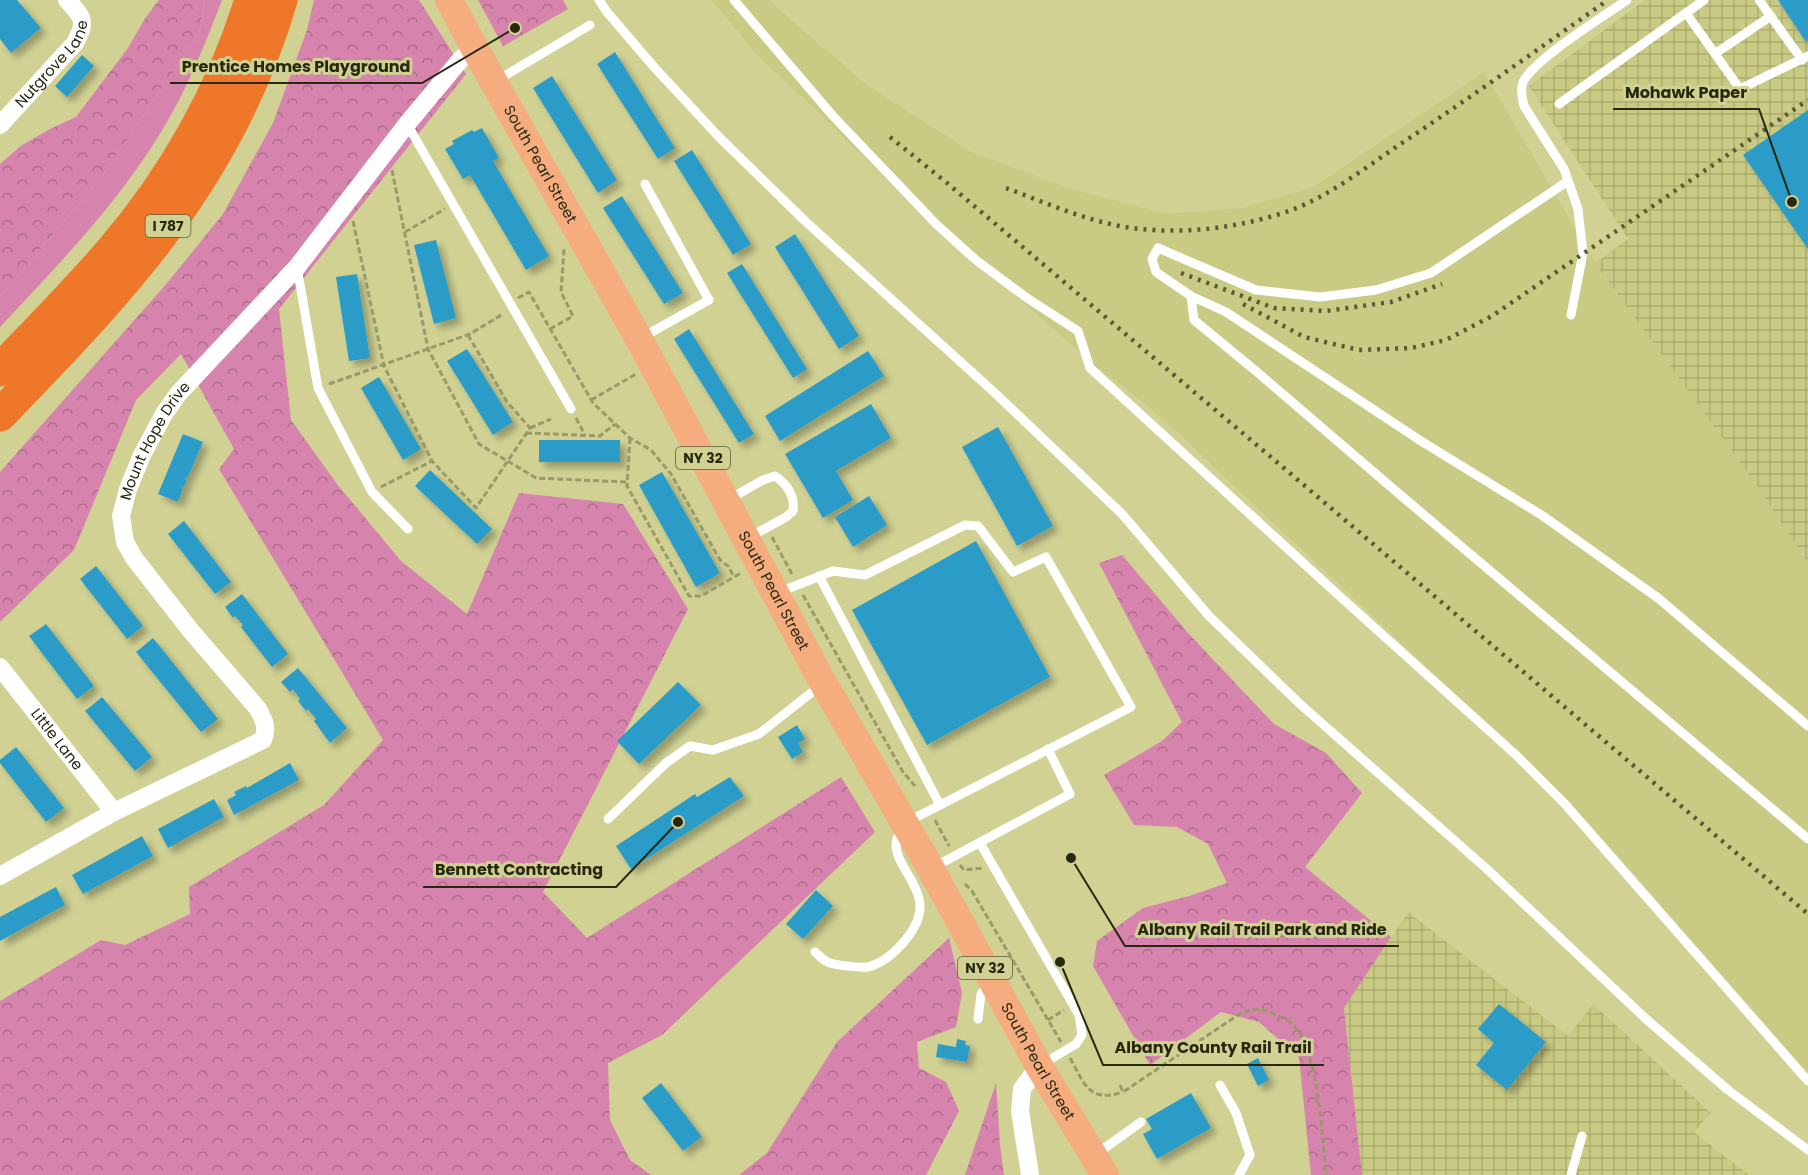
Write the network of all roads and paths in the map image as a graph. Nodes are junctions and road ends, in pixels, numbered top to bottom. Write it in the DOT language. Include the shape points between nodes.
graph roads {
  1 [pos="67,0"];
  2 [pos="251,0"];
  3 [pos="281,0"];
  4 [pos="449,0"];
  5 [pos="599,0"];
  6 [pos="734,0"];
  7 [pos="1627,0"];
  8 [pos="1704,0"];
  9 [pos="1759,0"];
  10 [pos="1686,13"];
  11 [pos="1771,16"];
  12 [pos="590,25"];
  13 [pos="474,47"];
  14 [pos="1716,53"];
  15 [pos="1805,58"];
  16 [pos="494,82"];
  17 [pos="1559,104"];
  18 [pos="407,124"];
  19 [pos="0,126"];
  20 [pos="381,158"];
  21 [pos="1568,182"];
  22 [pos="645,184"];
  23 [pos="453,204"];
  24 [pos="340,210"];
  25 [pos="405,232"];
  26 [pos="564,240"];
  27 [pos="297,267"];
  28 [pos="1191,296"];
  29 [pos="511,306"];
  30 [pos="1571,315"];
  31 [pos="550,329"];
  32 [pos="468,335"];
  33 [pos="639,339"];
  34 [pos="428,349"];
  35 [pos="384,366"];
  36 [pos="0,370"];
  37 [pos="639,372"];
  38 [pos="318,388"];
  39 [pos="591,400"];
  40 [pos="571,409"];
  41 [pos="0,415"];
  42 [pos="551,419"];
  43 [pos="615,424"];
  44 [pos="530,428"];
  45 [pos="526,433"];
  46 [pos="585,435"];
  47 [pos="630,438"];
  48 [pos="432,461"];
  49 [pos="507,461"];
  50 [pos="627,482"];
  51 [pos="372,492"];
  52 [pos="732,497"];
  53 [pos="408,529"];
  54 [pos="753,551"];
  55 [pos="819,576"];
  56 [pos="734,577"];
  57 [pos="776,594"];
  58 [pos="0,666"];
  59 [pos="823,683"];
  60 [pos="1808,726"];
  61 [pos="1048,749"];
  62 [pos="940,805"];
  63 [pos="114,812"];
  64 [pos="608,819"];
  65 [pos="905,824"];
  66 [pos="1808,839"];
  67 [pos="980,843"];
  68 [pos="931,869"];
  69 [pos="0,876"];
  70 [pos="815,952"];
  71 [pos="993,982"];
  72 [pos="978,1019"];
  73 [pos="1065,1050"];
  74 [pos="1039,1066"];
  75 [pos="1808,1081"];
  76 [pos="1120,1085"];
  77 [pos="1220,1085"];
  78 [pos="1123,1092"];
  79 [pos="1141,1122"];
  80 [pos="1582,1136"];
  81 [pos="1808,1150"];
  82 [pos="1099,1165"];
  83 [pos="1029,1175"];
  84 [pos="1239,1175"];
  85 [pos="1326,1175"];
  86 [pos="1572,1175"];
  1 -- 19 [label="street, Nutgrove Lane" via="79,13 82,30 75,43"];
  2 -- 36 [label="highway, I 787" via="202,116 161,185 113,249"];
  3 -- 41 [label="highway, I 787" via="247,91 210,163 165,231 116,291"];
  4 -- 13 [label="main road, South Pearl Street / NY 32"];
  5 -- 81 [label="lane" via="654,68 719,137 1122,514 1209,616 1300,704 1488,870 1645,1018 1728,1090"];
  6 -- 75 [label="lane" via="833,116 937,225 976,260 1078,331 1090,368 1564,803"];
  7 -- 21 [label="lane" via="1536,64 1522,83 1524,106"];
  8 -- 10 [label="lane"];
  9 -- 11 [label="lane"];
  10 -- 14 [label="lane"];
  10 -- 17 [label="lane"];
  11 -- 14 [label="lane"];
  11 -- 15 [label="lane"];
  12 -- 16 [label="lane"];
  13 -- 16 [label="main road, South Pearl Street / NY 32"];
  13 -- 18 [label="street, Mount Hope Drive"];
  14 -- 15 [label="lane" via="1740,89"];
  16 -- 33 [label="main road, South Pearl Street / NY 32"];
  18 -- 20 [label="street, Mount Hope Drive"];
  18 -- 23 [label="lane"];
  20 -- 24 [label="street, Mount Hope Drive"];
  20 -- 25 [label="path" via="392,167"];
  21 -- 28 [label="lane" via="1431,273 1376,290 1320,297 1256,290 1158,248 1152,259 1156,272"];
  21 -- 30 [label="lane" via="1578,209 1583,253"];
  22 -- 33 [label="lane" via="709,300"];
  23 -- 25 [label="path"];
  23 -- 29 [label="lane"];
  24 -- 27 [label="street, Mount Hope Drive"];
  24 -- 35 [label="path" via="352,220"];
  25 -- 34 [label="path"];
  26 -- 31 [label="path" via="561,292 573,316"];
  27 -- 38 [label="lane"];
  27 -- 63 [label="street, Mount Hope Drive" via="178,394 142,455 122,516 125,542 134,558 258,709 266,731 263,740"];
  28 -- 60 [label="lane" via="1226,312 1543,516 1658,598"];
  28 -- 66 [label="lane" via="1194,320"];
  29 -- 31 [label="path" via="529,292"];
  29 -- 32 [label="path"];
  29 -- 40 [label="lane"];
  31 -- 39 [label="path"];
  32 -- 34 [label="path"];
  32 -- 44 [label="path" via="507,402"];
  33 -- 52 [label="main road, South Pearl Street / NY 32"];
  34 -- 35 [label="path"];
  34 -- 49 [label="path" via="479,444"];
  35 -- 38 [label="path"];
  35 -- 48 [label="path"];
  37 -- 39 [label="path"];
  38 -- 51 [label="lane"];
  39 -- 43 [label="path"];
  40 -- 46 [label="path"];
  42 -- 44 [label="path"];
  43 -- 46 [label="path" via="600,436"];
  43 -- 47 [label="path"];
  44 -- 45 [label="path"];
  45 -- 46 [label="path"];
  45 -- 49 [label="path"];
  47 -- 50 [label="path"];
  47 -- 56 [label="path" via="651,450 671,474 720,560"];
  48 -- 49 [label="path" via="476,508"];
  48 -- 51 [label="path"];
  49 -- 50 [label="path" via="536,478"];
  50 -- 56 [label="path" via="689,596 701,596"];
  51 -- 53 [label="lane"];
  52 -- 54 [label="main road, South Pearl Street / NY 32"];
  52 -- 54 [label="lane" via="775,476 785,483 794,501 793,511"];
  54 -- 56 [label="path"];
  54 -- 57 [label="main road, South Pearl Street / NY 32"];
  55 -- 57 [label="lane"];
  55 -- 61 [label="lane" via="833,571 865,575 965,525 978,526 1014,572 1046,557 1131,707"];
  55 -- 62 [label="lane"];
  57 -- 59 [label="main road, South Pearl Street / NY 32"];
  58 -- 63 [label="street, Little Lane"];
  59 -- 64 [label="lane" via="759,734 713,750 690,746 666,763"];
  59 -- 65 [label="main road, South Pearl Street / NY 32"];
  61 -- 62 [label="lane"];
  61 -- 67 [label="lane" via="1070,794"];
  62 -- 65 [label="lane"];
  63 -- 69 [label="street, Mount Hope Drive"];
  65 -- 68 [label="main road, South Pearl Street / NY 32"];
  65 -- 70 [label="lane" via="896,842 896,852 913,882 921,907 905,941 888,957 866,967 828,963"];
  67 -- 68 [label="lane"];
  67 -- 73 [label="lane" via="1079,1015 1082,1035"];
  68 -- 71 [label="main road, South Pearl Street / NY 32"];
  71 -- 72 [label="lane" via="981,994"];
  71 -- 74 [label="main road, South Pearl Street / NY 32"];
  73 -- 74 [label="lane"];
  73 -- 78 [label="path" via="1091,1092 1100,1096"];
  74 -- 82 [label="main road, South Pearl Street / NY 32"];
  74 -- 83 [label="street" via="1022,1089 1020,1111"];
  76 -- 78 [label="path"];
  77 -- 84 [label="lane" via="1236,1113 1250,1155"];
  78 -- 85 [label="path" via="1241,1013 1267,1009 1292,1024 1309,1055 1319,1103"];
  79 -- 82 [label="lane"];
  80 -- 86 [label="lane"];
}
